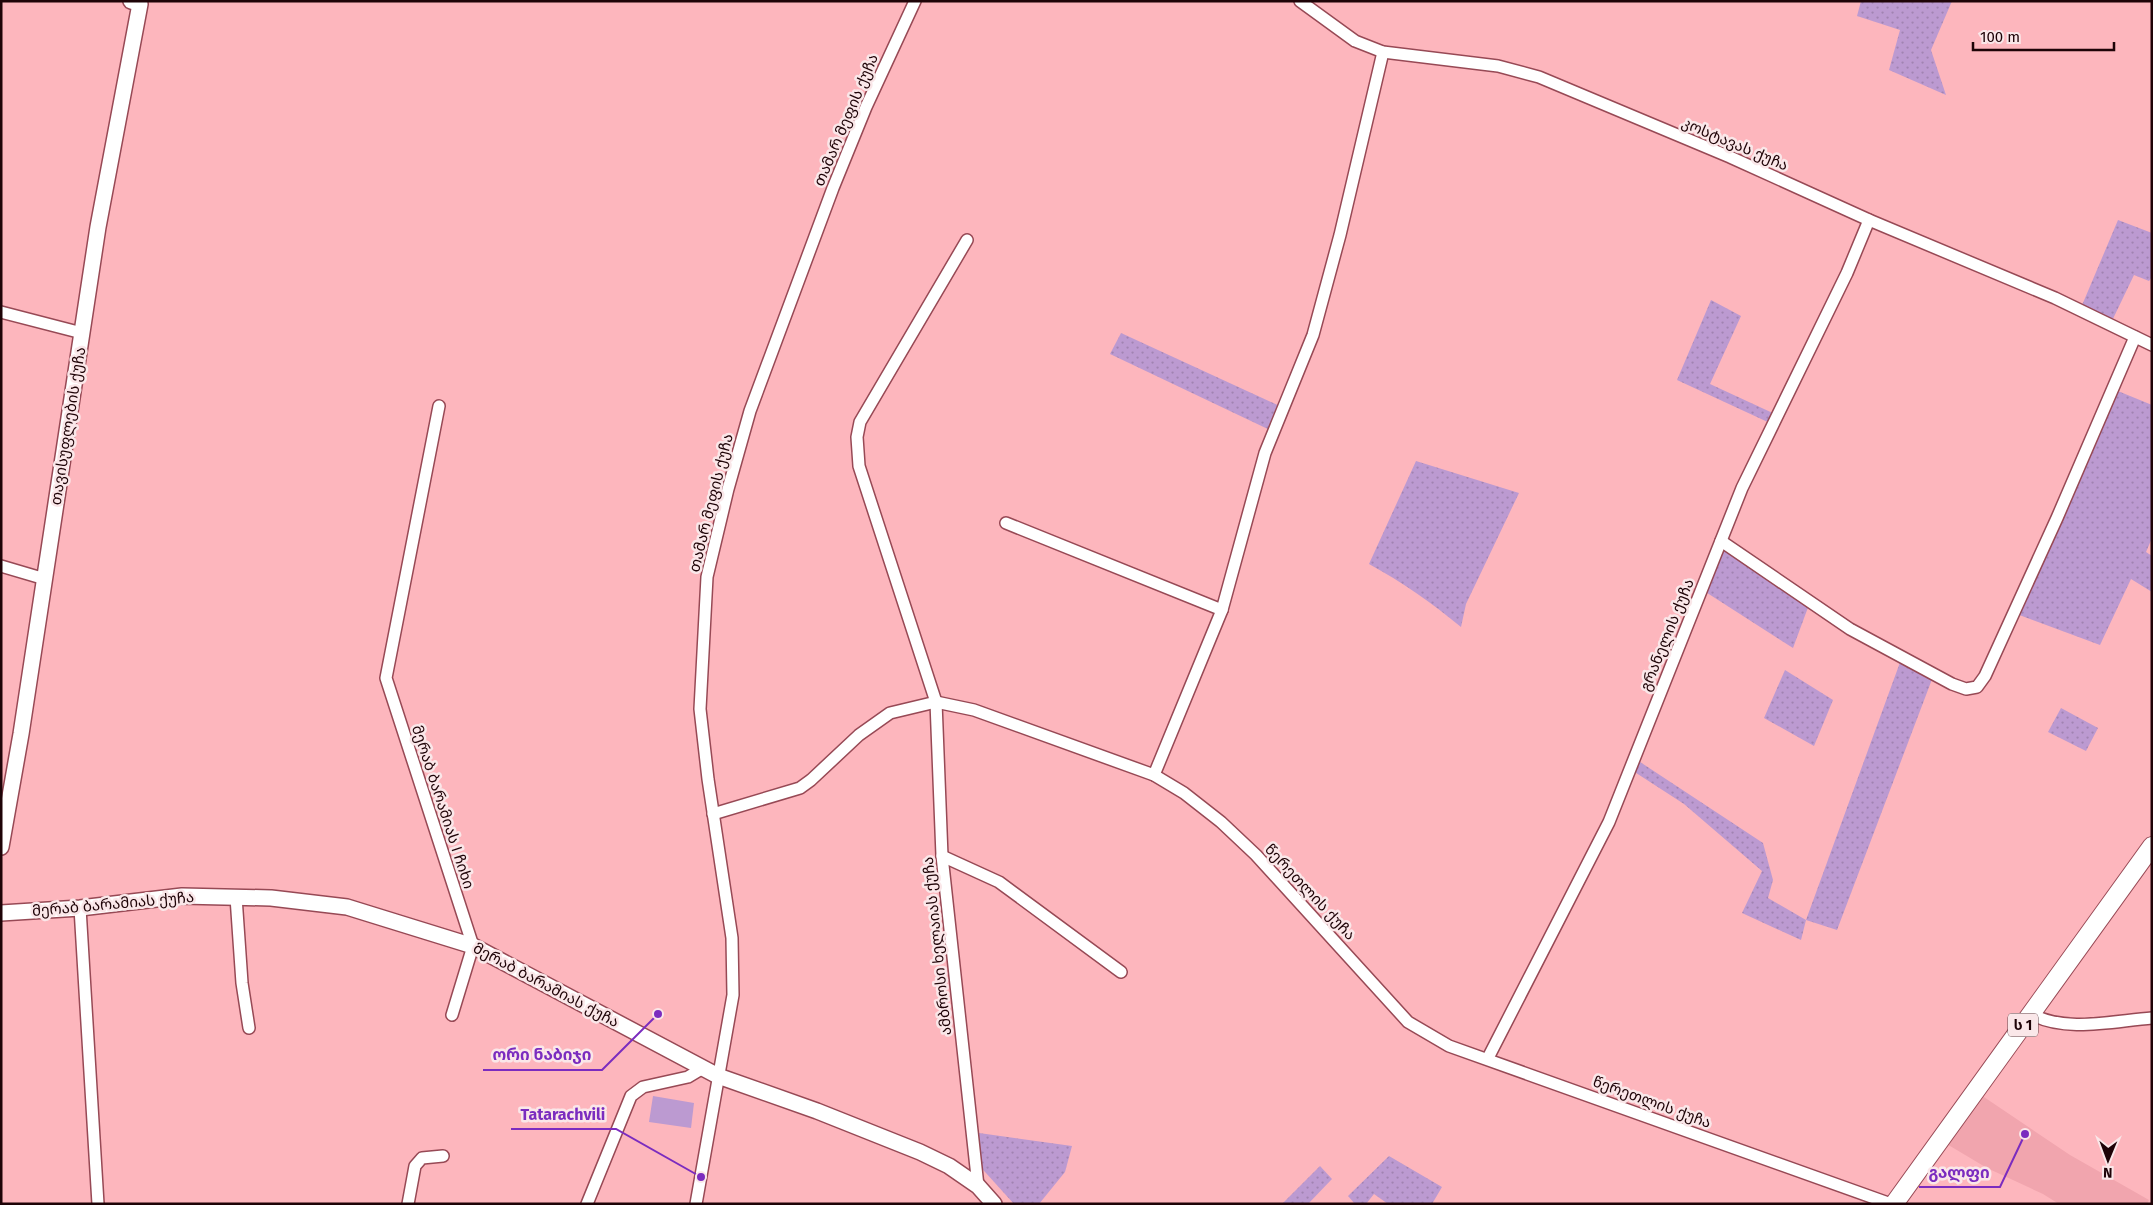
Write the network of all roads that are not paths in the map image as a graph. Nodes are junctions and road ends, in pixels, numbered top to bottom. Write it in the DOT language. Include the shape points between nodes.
graph roads {
  1 [pos="915,1"];
  2 [pos="1300,1"];
  3 [pos="135,3"];
  4 [pos="1383,52"];
  5 [pos="1869,220"];
  6 [pos="967,240"];
  7 [pos="1,312"];
  8 [pos="82,333"];
  9 [pos="2135,337"];
  10 [pos="2152,345"];
  11 [pos="439,406"];
  12 [pos="1006,523"];
  13 [pos="1721,541"];
  14 [pos="1,566"];
  15 [pos="45,579"];
  16 [pos="1222,610"];
  17 [pos="936,702"];
  18 [pos="1154,775"];
  19 [pos="5,804"];
  20 [pos="714,814"];
  21 [pos="2152,846"];
  22 [pos="1,848"];
  23 [pos="942,856"];
  24 [pos="236,897"];
  25 [pos="80,908"];
  26 [pos="1,913"];
  27 [pos="473,946"];
  28 [pos="1121,972"];
  29 [pos="2031,1014"];
  30 [pos="452,1015"];
  31 [pos="2152,1018"];
  32 [pos="249,1028"];
  33 [pos="1488,1058"];
  34 [pos="703,1068"];
  35 [pos="719,1074"];
  36 [pos="442,1156"];
  37 [pos="978,1186"];
  38 [pos="98,1204"];
  39 [pos="408,1204"];
  40 [pos="587,1204"];
  41 [pos="696,1204"];
  42 [pos="994,1204"];
  43 [pos="1893,1204"];
  1 -- 20 [label="street, თამარ მეფის ქუჩა" via="866,107 810,245 750,411 728,489 707,577 700,709"];
  2 -- 4 [label="street, კოსტავას ქუჩა" via="1355,41"];
  3 -- 8 [label="main road, თავისუფლების ქუჩა"];
  4 -- 5 [label="street, კოსტავას ქუჩა" via="1498,66 1539,77 1730,157"];
  4 -- 16 [label="street" via="1313,335 1266,454"];
  5 -- 9 [label="street, კოსტავას ქუჩა" via="2055,298"];
  5 -- 13 [label="street, გრანელის ქუჩა" via="1847,273 1742,488"];
  6 -- 17 [label="street, ამბროსი ხელაიას ქუჩა" via="860,422 857,437 859,466"];
  7 -- 8 [label="street"];
  8 -- 15 [label="main road, თავისუფლების ქუჩა"];
  9 -- 10 [label="street, კოსტავას ქუჩა"];
  9 -- 13 [label="street" via="2057,518 1985,676 1977,687 1966,689 1952,684 1850,629"];
  11 -- 27 [label="street, მერაბ ბარამიას I ჩიხი" via="386,678"];
  12 -- 16 [label="street"];
  13 -- 33 [label="street, გრანელის ქუჩა" via="1609,822"];
  14 -- 15 [label="street"];
  15 -- 19 [label="main road, თავისუფლების ქუჩა"];
  16 -- 18 [label="street"];
  17 -- 18 [label="street, წერეთლის ქუჩა" via="974,710"];
  17 -- 20 [label="street, წერეთლის ქუჩა" via="890,713 800,788"];
  17 -- 23 [label="street, ამბროსი ხელაიას ქუჩა"];
  18 -- 33 [label="street, წერეთლის ქუჩა" via="1222,822 1256,855 1408,1022 1450,1046"];
  19 -- 22 [label="main road, თავისუფლების ქუჩა"];
  20 -- 35 [label="street, თამარ მეფის ქუჩა" via="732,938 733,985"];
  21 -- 29 [label="highway, ს 1"];
  23 -- 28 [label="street" via="999,882"];
  23 -- 37 [label="street, ამბროსი ხელაიას ქუჩა"];
  24 -- 25 [label="main road, მერაბ ბარამიას ქუჩა" via="182,896"];
  24 -- 27 [label="main road, მერაბ ბარამიას ქუჩა" via="347,907"];
  24 -- 32 [label="street" via="242,983"];
  25 -- 26 [label="main road, მერაბ ბარამიას ქუჩა"];
  25 -- 38 [label="street"];
  27 -- 30 [label="street"];
  27 -- 34 [label="main road, მერაბ ბარამიას ქუჩა"];
  29 -- 31 [label="street" via="2044,1021 2075,1024"];
  29 -- 43 [label="highway, ს 1"];
  33 -- 43 [label="street, წერეთლის ქუჩა"];
  34 -- 35 [label="main road, მერაბ ბარამიას ქუჩა"];
  34 -- 40 [label="street" via="688,1077 642,1087 631,1096"];
  35 -- 37 [label="main road, მერაბ ბარამიას ქუჩა" via="920,1152 949,1166"];
  35 -- 41 [label="street, თამარ მეფის ქუჩა"];
  36 -- 39 [label="street" via="422,1158 415,1166"];
  37 -- 42 [label="main road, მერაბ ბარამიას ქუჩა"];
}
